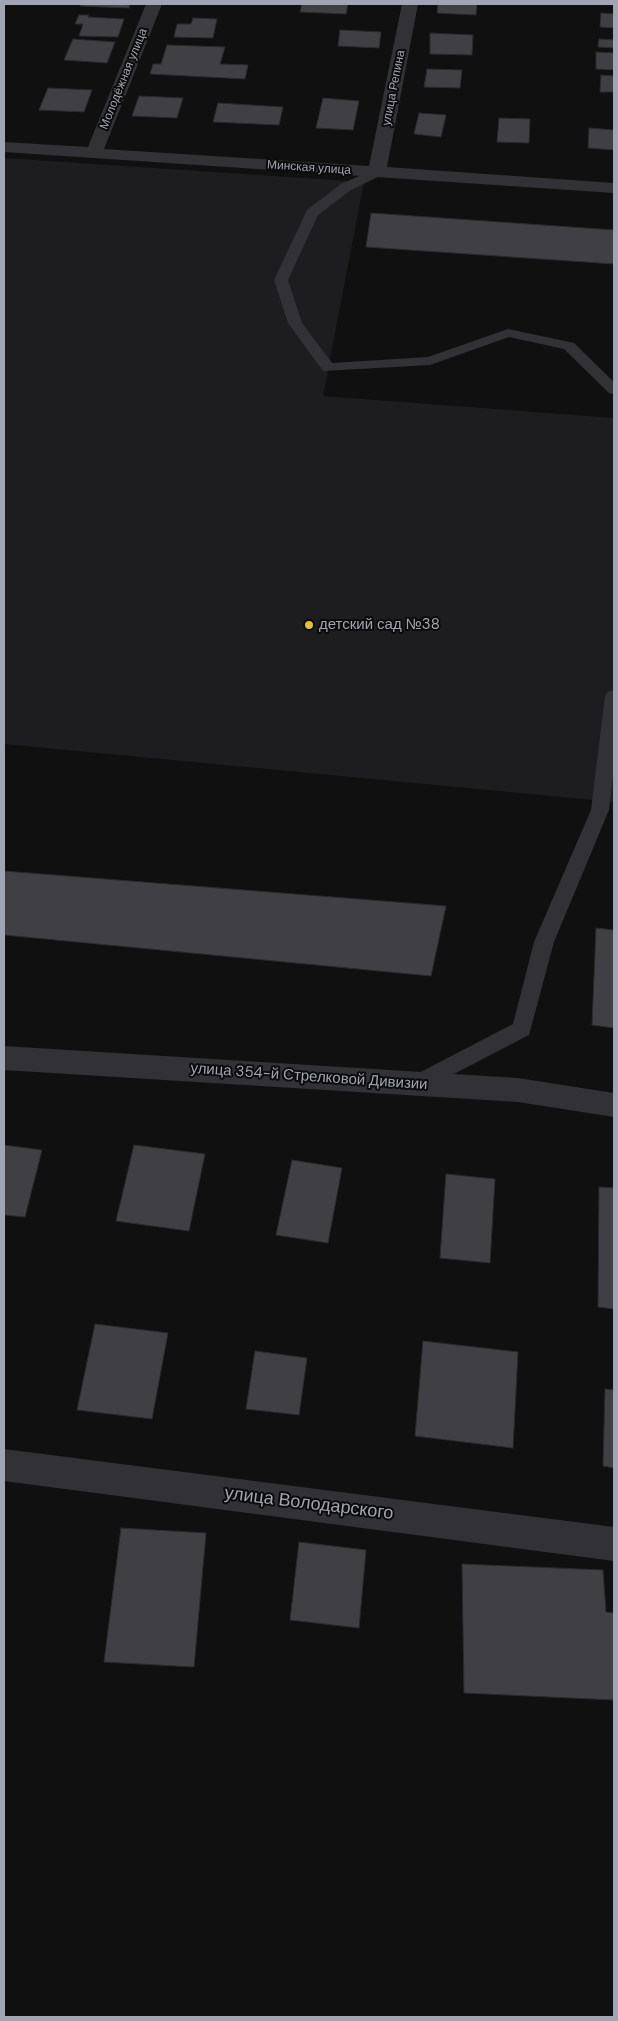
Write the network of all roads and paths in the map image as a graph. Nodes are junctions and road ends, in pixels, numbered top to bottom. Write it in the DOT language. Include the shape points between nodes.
graph roads {
  1 [pos="154,4"];
  2 [pos="410,4"];
  3 [pos="4,147"];
  4 [pos="94,153"];
  5 [pos="377,172"];
  6 [pos="614,188"];
  7 [pos="614,390"];
  8 [pos="614,696"];
  9 [pos="4,1058"];
  10 [pos="416,1084"];
  11 [pos="614,1105"];
  12 [pos="4,1465"];
  13 [pos="614,1544"];
  1 -- 4 [label="street, Молодёжная улица"];
  2 -- 5 [label="street, улица Репина"];
  3 -- 4 [label="street, Минская улица"];
  4 -- 5 [label="street, Минская улица"];
  5 -- 6 [label="street, Минская улица"];
  5 -- 7 [label="lane" via="346,187 312,214 281,280 295,323 328,368 430,361 508,333 569,346"];
  8 -- 10 [label="lane" via="600,810 544,942 522,1029"];
  9 -- 10 [label="street, улица 354-й Стрелковой Дивизии"];
  10 -- 11 [label="street, улица 354-й Стрелковой Дивизии" via="518,1090"];
  12 -- 13 [label="street, улица Володарского"];
}
